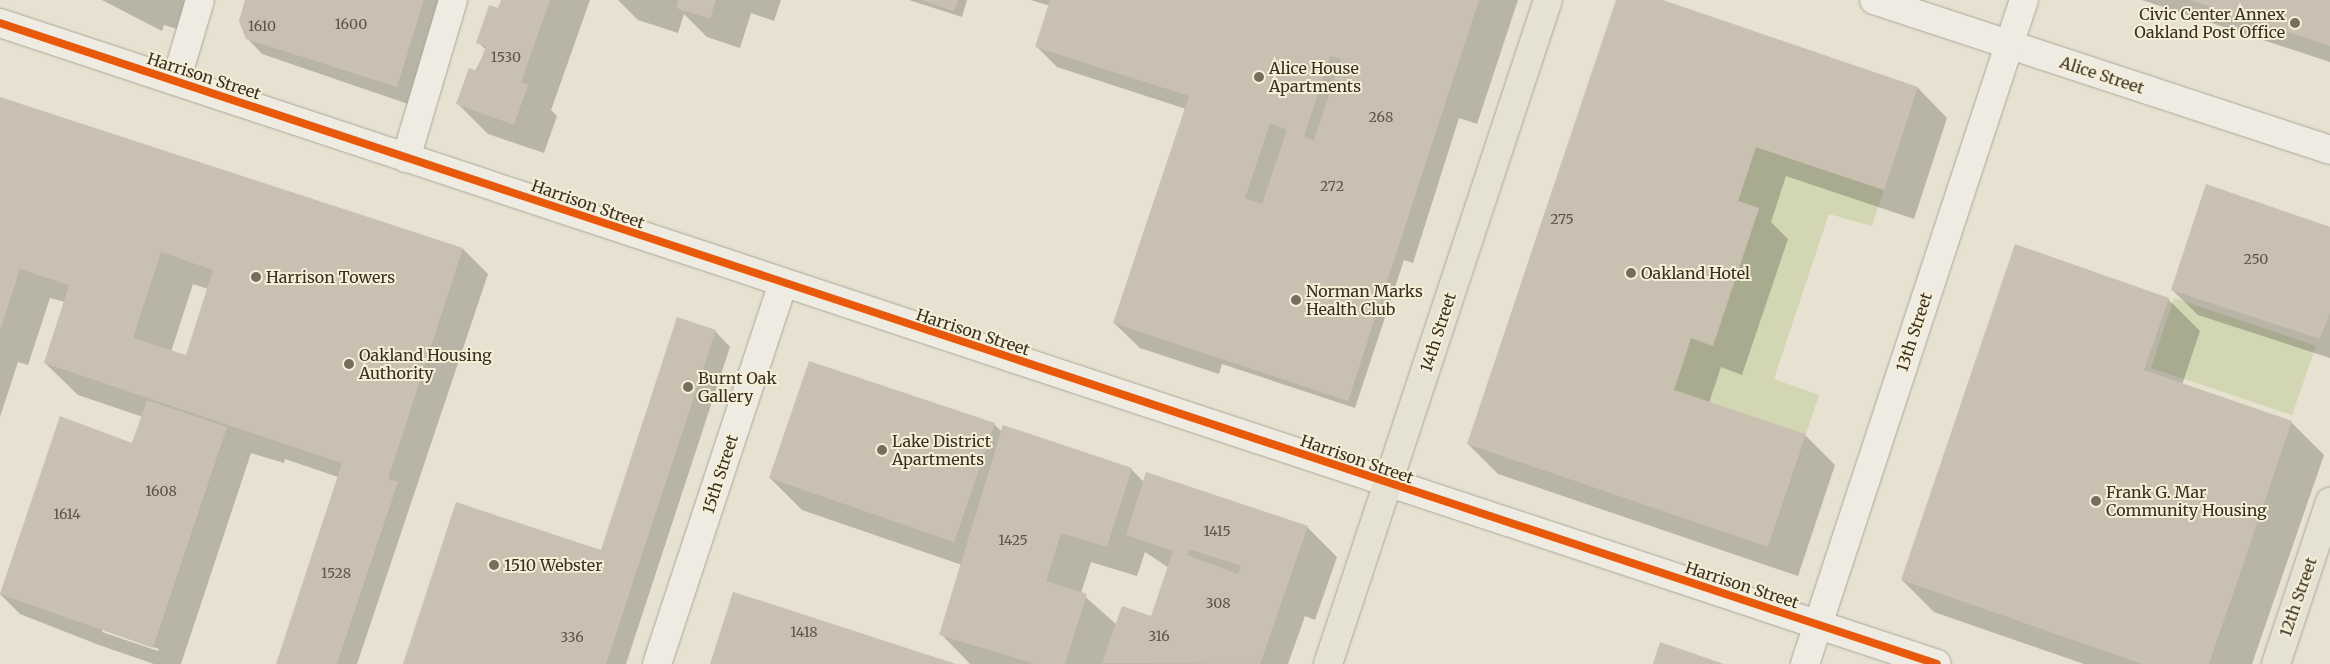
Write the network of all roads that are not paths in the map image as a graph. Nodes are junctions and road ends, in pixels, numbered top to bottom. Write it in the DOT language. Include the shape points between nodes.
graph roads {
  1 [pos="200,0"];
  2 [pos="453,0"];
  3 [pos="1548,0"];
  4 [pos="1874,0"];
  5 [pos="2024,0"];
  6 [pos="0,23"];
  7 [pos="2010,45"];
  8 [pos="176,81"];
  9 [pos="2330,150"];
  10 [pos="406,158"];
  11 [pos="783,284"];
  12 [pos="1388,484"];
  13 [pos="2330,502"];
  14 [pos="1818,624"];
  15 [pos="657,664"];
  16 [pos="1328,664"];
  17 [pos="1805,664"];
  18 [pos="1938,664"];
  19 [pos="2276,664"];
  1 -- 8 [label="street"];
  2 -- 10 [label="street"];
  3 -- 12 [label="main road, 14th Street"];
  4 -- 7 [label="street, Alice Street"];
  5 -- 7 [label="street, 13th Street"];
  6 -- 8 [label="street, Harrison Street"];
  7 -- 9 [label="street, Alice Street"];
  7 -- 14 [label="street, 13th Street"];
  8 -- 10 [label="street, Harrison Street"];
  10 -- 11 [label="street, Harrison Street"];
  11 -- 12 [label="street, Harrison Street"];
  11 -- 15 [label="street, 15th Street"];
  12 -- 14 [label="street, Harrison Street"];
  12 -- 16 [label="main road, 14th Street"];
  13 -- 19 [label="main road, 12th Street"];
  14 -- 17 [label="street, 13th Street"];
  14 -- 18 [label="street, Harrison Street"];
}
